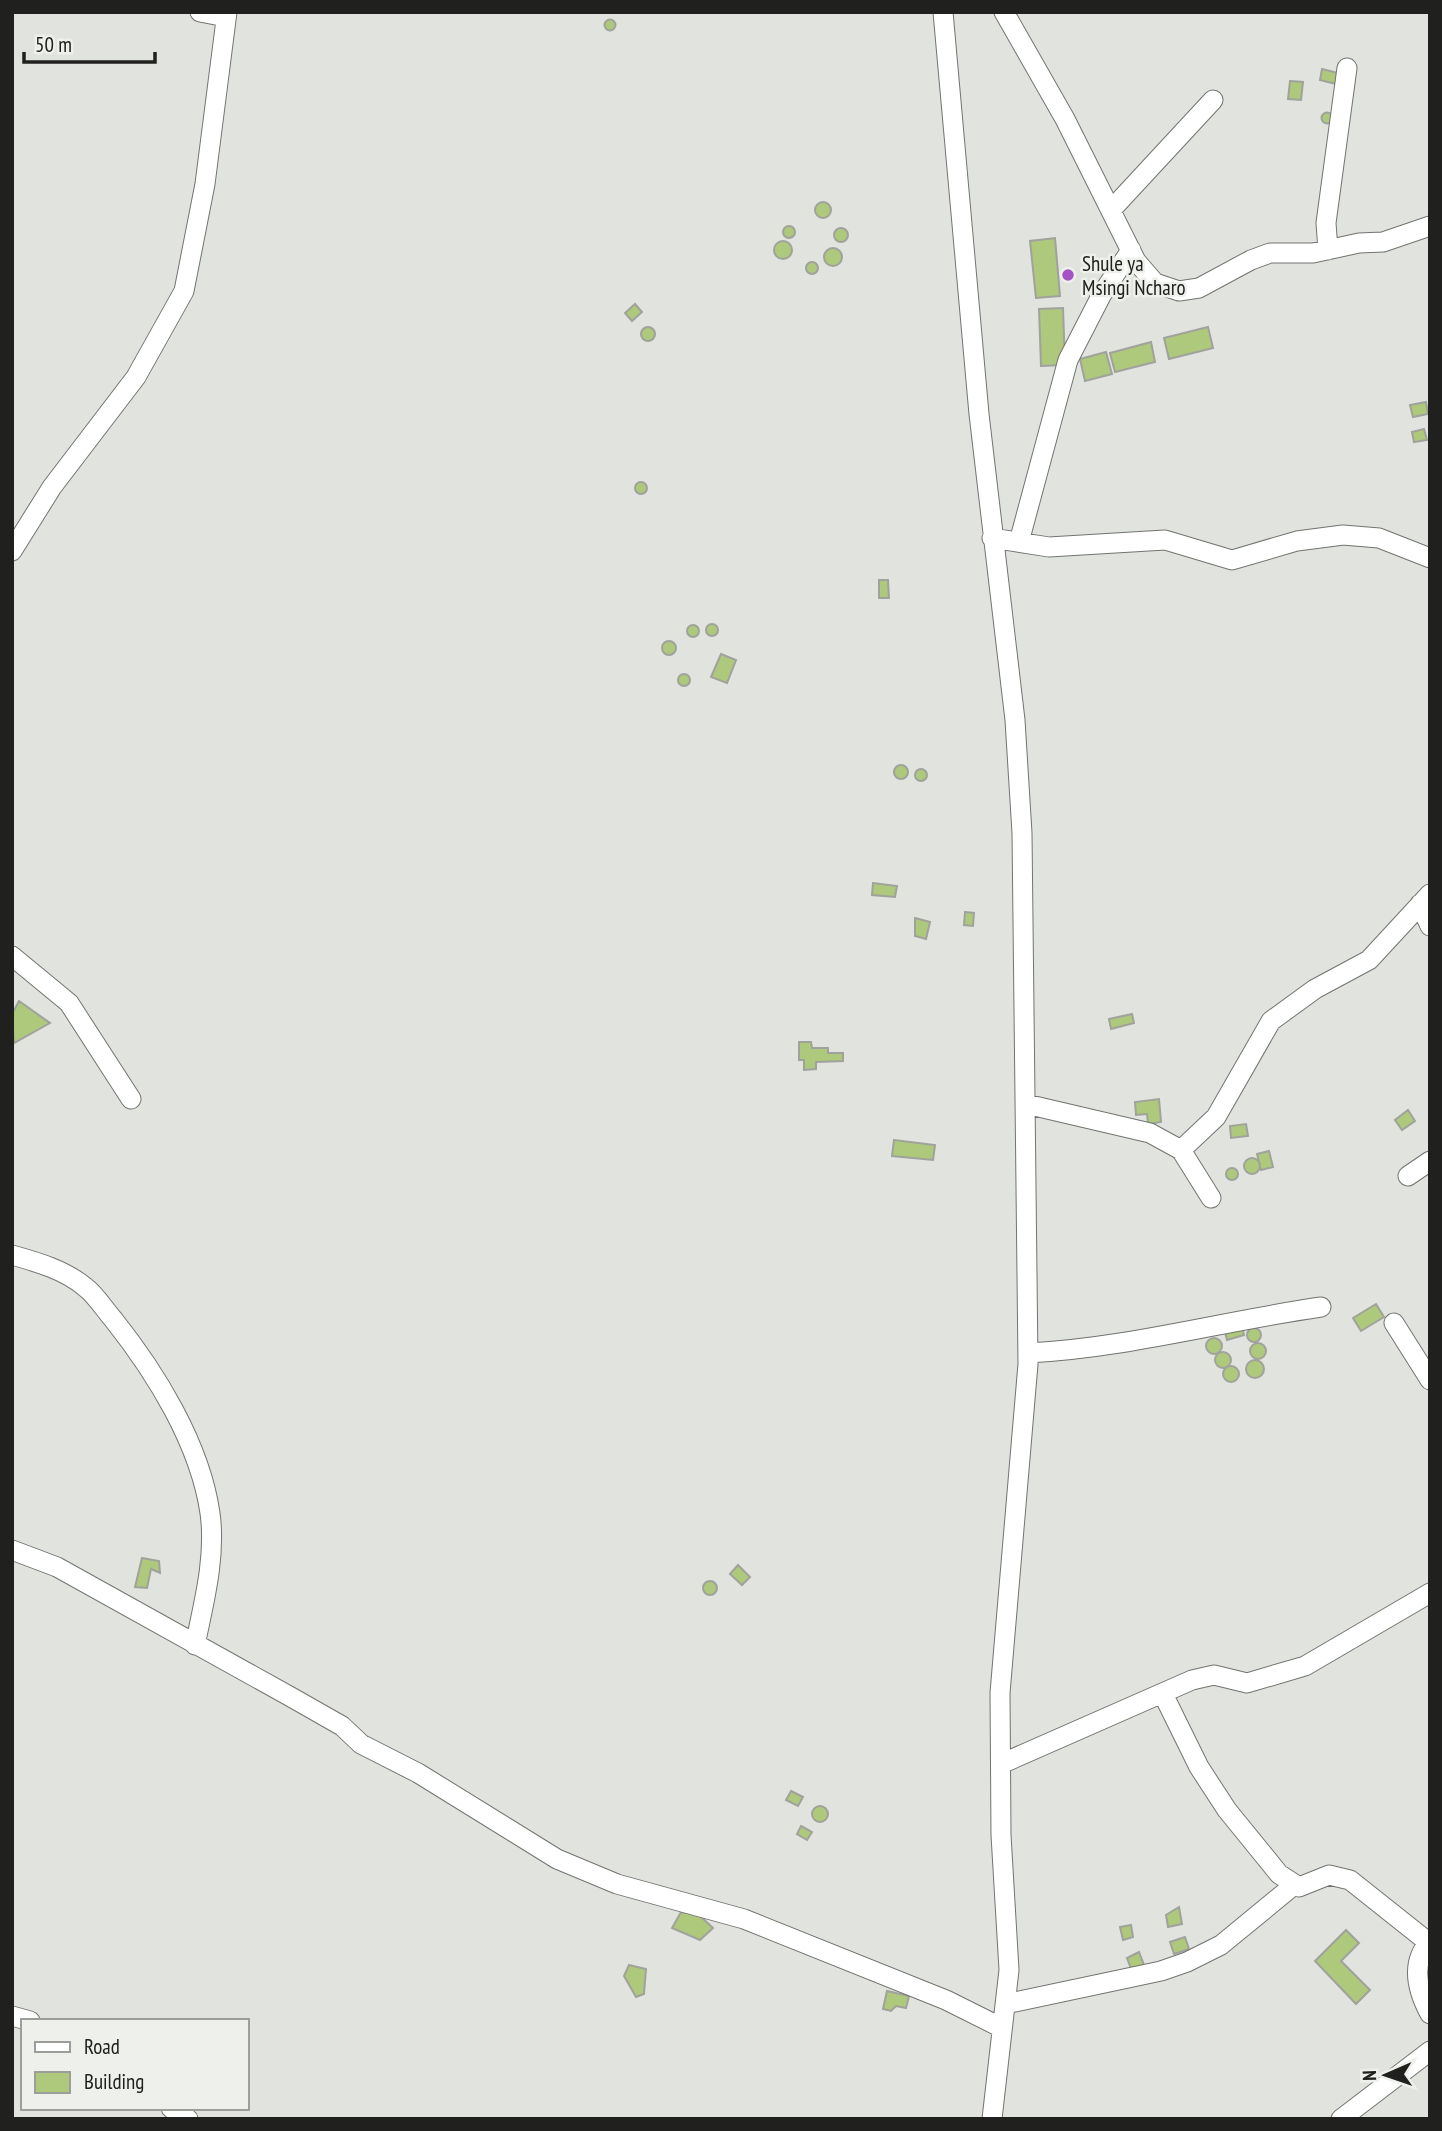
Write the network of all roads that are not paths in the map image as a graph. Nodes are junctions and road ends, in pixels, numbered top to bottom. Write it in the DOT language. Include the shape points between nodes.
graph roads {
  1 [pos="200,12"];
  2 [pos="943,12"];
  3 [pos="1003,12"];
  4 [pos="227,15"];
  5 [pos="1347,68"];
  6 [pos="1213,100"];
  7 [pos="1112,209"];
  8 [pos="1430,226"];
  9 [pos="1131,250"];
  10 [pos="1328,250"];
  11 [pos="992,538"];
  12 [pos="1019,542"];
  13 [pos="12,551"];
  14 [pos="1430,558"];
  15 [pos="1425,899"];
  16 [pos="1430,926"];
  17 [pos="12,956"];
  18 [pos="131,1099"];
  19 [pos="1026,1104"];
  20 [pos="1181,1150"];
  21 [pos="1430,1161"];
  22 [pos="1408,1176"];
  23 [pos="1211,1198"];
  24 [pos="12,1255"];
  25 [pos="1321,1307"];
  26 [pos="1394,1323"];
  27 [pos="1028,1353"];
  28 [pos="1430,1380"];
  29 [pos="12,1550"];
  30 [pos="1430,1593"];
  31 [pos="195,1645"];
  32 [pos="1163,1694"];
  33 [pos="1000,1764"];
  34 [pos="1294,1885"];
  35 [pos="1429,1942"];
  36 [pos="1005,2004"];
  37 [pos="1430,2014"];
  38 [pos="1002,2028"];
  39 [pos="1430,2051"];
  40 [pos="992,2119"];
  41 [pos="1342,2119"];
  1 -- 4 [label="street"];
  2 -- 11 [label="street"];
  3 -- 7 [label="street"];
  4 -- 13 [label="street" via="205,184 184,291 136,377 52,487"];
  5 -- 10 [label="street" via="1327,213"];
  6 -- 7 [label="street"];
  7 -- 9 [label="street"];
  8 -- 10 [label="street" via="1382,242"];
  9 -- 10 [label="street" via="1155,283 1179,290 1199,288 1270,253"];
  9 -- 12 [label="street" via="1068,360"];
  11 -- 12 [label="street"];
  11 -- 19 [label="street" via="1021,806"];
  12 -- 14 [label="street" via="1049,547 1165,540 1232,560 1297,541 1343,536 1379,538"];
  15 -- 16 [label="street"];
  15 -- 20 [label="street" via="1369,960 1315,989 1271,1021 1216,1117"];
  17 -- 18 [label="street" via="69,1003"];
  19 -- 20 [label="street" via="1150,1133"];
  19 -- 27 [label="street"];
  20 -- 23 [label="street"];
  21 -- 22 [label="street"];
  24 -- 31 [label="street" via="66,1273 87,1288 170,1400 210,1513 211,1565"];
  25 -- 27 [label="street" via="1100,1347"];
  26 -- 28 [label="street"];
  27 -- 33 [label="street" via="1000,1693"];
  29 -- 31 [label="street" via="57,1567"];
  30 -- 32 [label="street" via="1305,1666 1247,1683 1214,1675"];
  31 -- 38 [label="street" via="342,1726 361,1744 418,1773 557,1859 617,1884 744,1919 946,2000"];
  32 -- 33 [label="street"];
  32 -- 34 [label="street" via="1199,1767 1227,1810 1279,1874"];
  33 -- 36 [label="street" via="1009,1970"];
  34 -- 35 [label="street" via="1329,1875 1350,1880"];
  34 -- 36 [label="street" via="1221,1945 1187,1962"];
  35 -- 37 [label="street" via="1420,1952 1416,1969"];
  36 -- 38 [label="street"];
  38 -- 40 [label="street"];
  39 -- 41 [label="street"];
}
